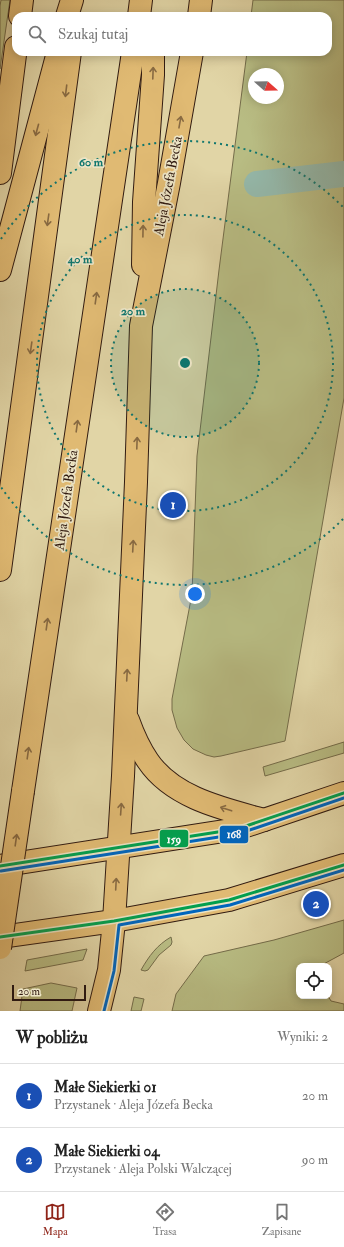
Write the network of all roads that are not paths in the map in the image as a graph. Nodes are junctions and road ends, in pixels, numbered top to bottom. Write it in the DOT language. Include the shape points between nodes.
graph roads {
  1 [pos="22,0"];
  2 [pos="72,0"];
  3 [pos="77,0"];
  4 [pos="141,0"];
  5 [pos="154,0"];
  6 [pos="200,0"];
  7 [pos="20,12"];
  8 [pos="68,12"];
  9 [pos="76,12"];
  10 [pos="140,12"];
  11 [pos="154,12"];
  12 [pos="198,12"];
  13 [pos="15,56"];
  14 [pos="57,56"];
  15 [pos="69,56"];
  16 [pos="132,56"];
  17 [pos="153,56"];
  18 [pos="191,56"];
  19 [pos="0,173"];
  20 [pos="0,270"];
  21 [pos="141,326"];
  22 [pos="0,570"];
  23 [pos="125,714"];
  24 [pos="344,793"];
  25 [pos="264,820"];
  26 [pos="118,848"];
  27 [pos="344,865"];
  28 [pos="0,866"];
  29 [pos="114,920"];
  30 [pos="0,937"];
  31 [pos="0,948"];
  32 [pos="99,1011"];
  1 -- 7 [label="main road"];
  2 -- 8 [label="main road"];
  3 -- 9 [label="main road"];
  4 -- 10 [label="main road"];
  5 -- 11 [label="main road"];
  6 -- 12 [label="main road"];
  13 -- 19 [label="main road"];
  14 -- 20 [label="main road, one-way"];
  15 -- 22 [label="main road, one-way"];
  31 -- 16 [label="main road, Aleja Józefa Becka, one-way, bridge"];
  21 -- 17 [label="main road, one-way" via="144,202"];
  21 -- 18 [label="main road, Aleja Józefa Becka, one-way"];
  23 -- 21 [label="main road, Aleja Józefa Becka, one-way"];
  25 -- 23 [label="main road, one-way" via="225,809 175,787 149,762 137,743"];
  26 -- 23 [label="main road, Aleja Józefa Becka, one-way"];
  24 -- 25 [label="main road"];
  25 -- 26 [label="main road" via="237,829"];
  26 -- 28 [label="main road"];
  29 -- 26 [label="main road, Aleja Józefa Becka, one-way"];
  27 -- 29 [label="main road" via="229,900"];
  29 -- 30 [label="main road"];
  29 -- 32 [label="main road, Aleja Józefa Becka" via="109,970"];
}
